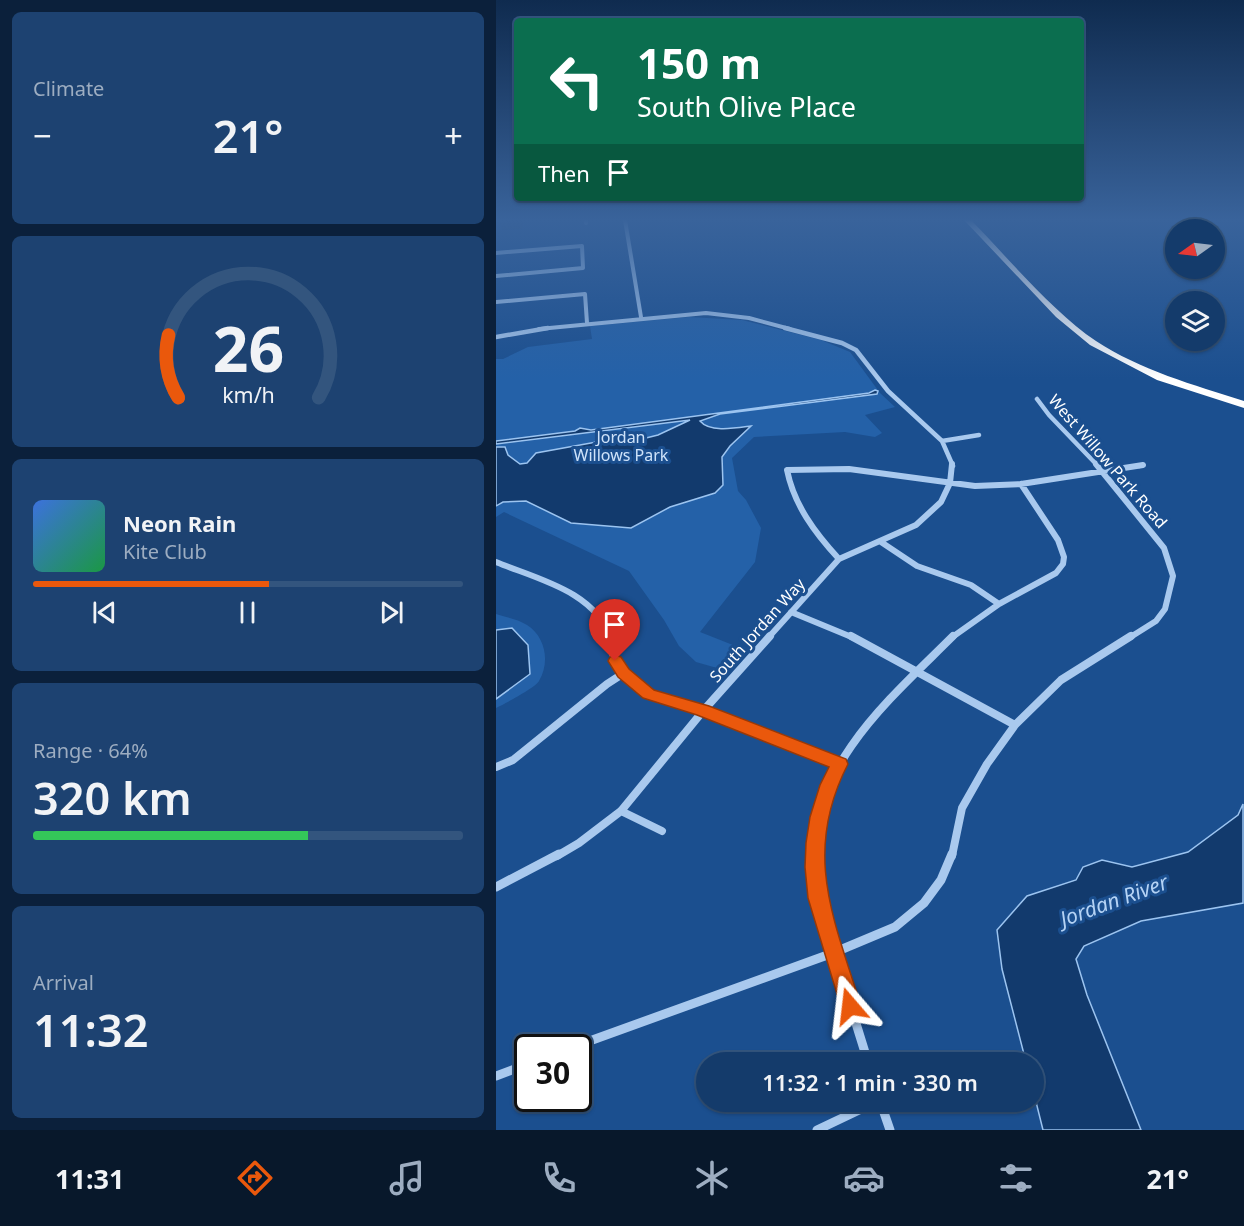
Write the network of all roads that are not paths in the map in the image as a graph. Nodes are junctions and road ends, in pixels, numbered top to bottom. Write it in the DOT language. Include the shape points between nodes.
graph roads {
  1 [pos="532,273"];
  2 [pos="634,273"];
  3 [pos="1018,273"];
  4 [pos="1028,273"];
  5 [pos="496,276"];
  6 [pos="496,302"];
  7 [pos="641,317"];
  8 [pos="587,323"];
  9 [pos="496,337"];
  10 [pos="1037,399"];
  11 [pos="1243,399"];
  12 [pos="1243,405"];
  13 [pos="979,435"];
  14 [pos="942,441"];
  15 [pos="1143,465"];
  16 [pos="1103,471"];
  17 [pos="950,483"];
  18 [pos="1021,484"];
  19 [pos="881,542"];
  20 [pos="839,559"];
  21 [pos="496,562"];
  22 [pos="999,604"];
  23 [pos="791,612"];
  24 [pos="917,672"];
  25 [pos="624,673"];
  26 [pos="703,711"];
  27 [pos="1015,725"];
  28 [pos="840,764"];
  29 [pos="496,767"];
  30 [pos="621,811"];
  31 [pos="662,831"];
  32 [pos="496,888"];
  33 [pos="833,953"];
  34 [pos="592,1040"];
  35 [pos="865,1052"];
  36 [pos="514,1069"];
  37 [pos="496,1076"];
  38 [pos="855,1112"];
  39 [pos="883,1112"];
  40 [pos="817,1130"];
  41 [pos="890,1130"];
  1 -- 5 [label="street"];
  2 -- 7 [label="street"];
  3 -- 12 [label="highway" via="1093,343 1162,378"];
  4 -- 11 [label="highway" via="1069,314 1122,353 1168,375"];
  6 -- 8 [label="street" via="585,294"];
  7 -- 8 [label="street"];
  7 -- 14 [label="street" via="729,314 842,343 856,350 888,391"];
  8 -- 9 [label="street"];
  10 -- 16 [label="street, West Willow Park Road"];
  13 -- 14 [label="street"];
  14 -- 17 [label="street, South Jordan Way" via="953,466"];
  15 -- 16 [label="street"];
  16 -- 18 [label="street"];
  16 -- 27 [label="street, West Willow Park Road" via="1164,548 1173,576 1165,609 1156,621 1061,680"];
  17 -- 18 [label="street"];
  17 -- 19 [label="street, South Jordan Way" via="941,502 916,525"];
  17 -- 20 [label="street" via="849,469 787,470 789,484 813,531"];
  18 -- 22 [label="street" via="1062,549 1062,565 1056,573"];
  19 -- 20 [label="street, South Jordan Way"];
  19 -- 22 [label="street" via="916,566 971,585"];
  20 -- 23 [label="street, South Jordan Way"];
  21 -- 25 [label="street" via="577,596 595,611 607,629 615,661"];
  22 -- 24 [label="street" via="956,633"];
  23 -- 24 [label="street" via="847,634"];
  23 -- 26 [label="street, South Jordan Way"];
  24 -- 27 [label="street"];
  24 -- 28 [label="street" via="879,710"];
  25 -- 26 [label="street" via="648,694"];
  25 -- 29 [label="street" via="513,760"];
  26 -- 28 [label="street"];
  26 -- 30 [label="street, South Jordan Way"];
  27 -- 33 [label="street" via="962,808 952,856 924,903 895,927"];
  28 -- 33 [label="street" via="829,785 815,843 817,898"];
  30 -- 31 [label="street"];
  30 -- 32 [label="street, South Jordan Way" via="579,843"];
  33 -- 34 [label="street"];
  33 -- 35 [label="street"];
  36 -- 37 [label="street"];
  38 -- 40 [label="street"];
  39 -- 41 [label="street"];
}
